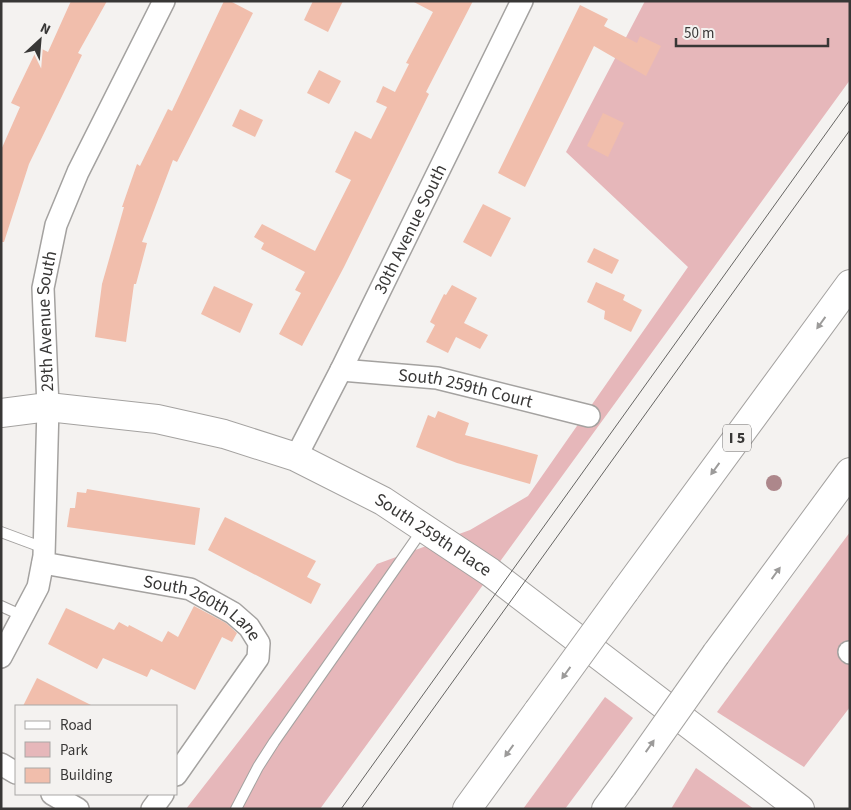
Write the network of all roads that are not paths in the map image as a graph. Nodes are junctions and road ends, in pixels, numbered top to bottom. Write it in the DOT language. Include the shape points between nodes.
graph roads {
  1 [pos="164,1"];
  2 [pos="522,1"];
  3 [pos="850,284"];
  4 [pos="341,370"];
  5 [pos="48,407"];
  6 [pos="1,413"];
  7 [pos="589,416"];
  8 [pos="296,457"];
  9 [pos="850,472"];
  10 [pos="424,528"];
  11 [pos="1,532"];
  12 [pos="43,556"];
  13 [pos="1,606"];
  14 [pos="23,616"];
  15 [pos="1,657"];
  16 [pos="1,764"];
  17 [pos="178,771"];
  18 [pos="15,772"];
  19 [pos="54,795"];
  20 [pos="162,795"];
  21 [pos="78,809"];
  22 [pos="152,809"];
  23 [pos="236,809"];
  24 [pos="467,809"];
  25 [pos="606,809"];
  26 [pos="800,809"];
  1 -- 5 [label="street, 29th Avenue South" via="78,172 56,224 43,288"];
  2 -- 4 [label="street, 30th Avenue South"];
  3 -- 24 [label="main road, I 5, one-way, bridge"];
  4 -- 7 [label="street, South 259th Court" via="437,378"];
  4 -- 8 [label="street, 30th Avenue South"];
  5 -- 6 [label="main road, South 259th Place"];
  5 -- 8 [label="main road, South 259th Place" via="157,420 224,434"];
  5 -- 12 [label="street, 29th Avenue South"];
  8 -- 10 [label="main road, South 259th Place" via="383,501"];
  25 -- 9 [label="main road, one-way, bridge"];
  10 -- 23 [label="lane" via="274,742"];
  10 -- 26 [label="main road, South 259th Place" via="490,572"];
  11 -- 12 [label="lane"];
  12 -- 14 [label="street, 29th Avenue South" via="38,587"];
  12 -- 17 [label="street, South 260th Lane" via="190,589 233,613 249,627 260,643 258,658"];
  13 -- 14 [label="lane"];
  14 -- 15 [label="street, 29th Avenue South"];
  16 -- 18 [label="street"];
  19 -- 21 [label="street"];
  20 -- 22 [label="street"];
}
